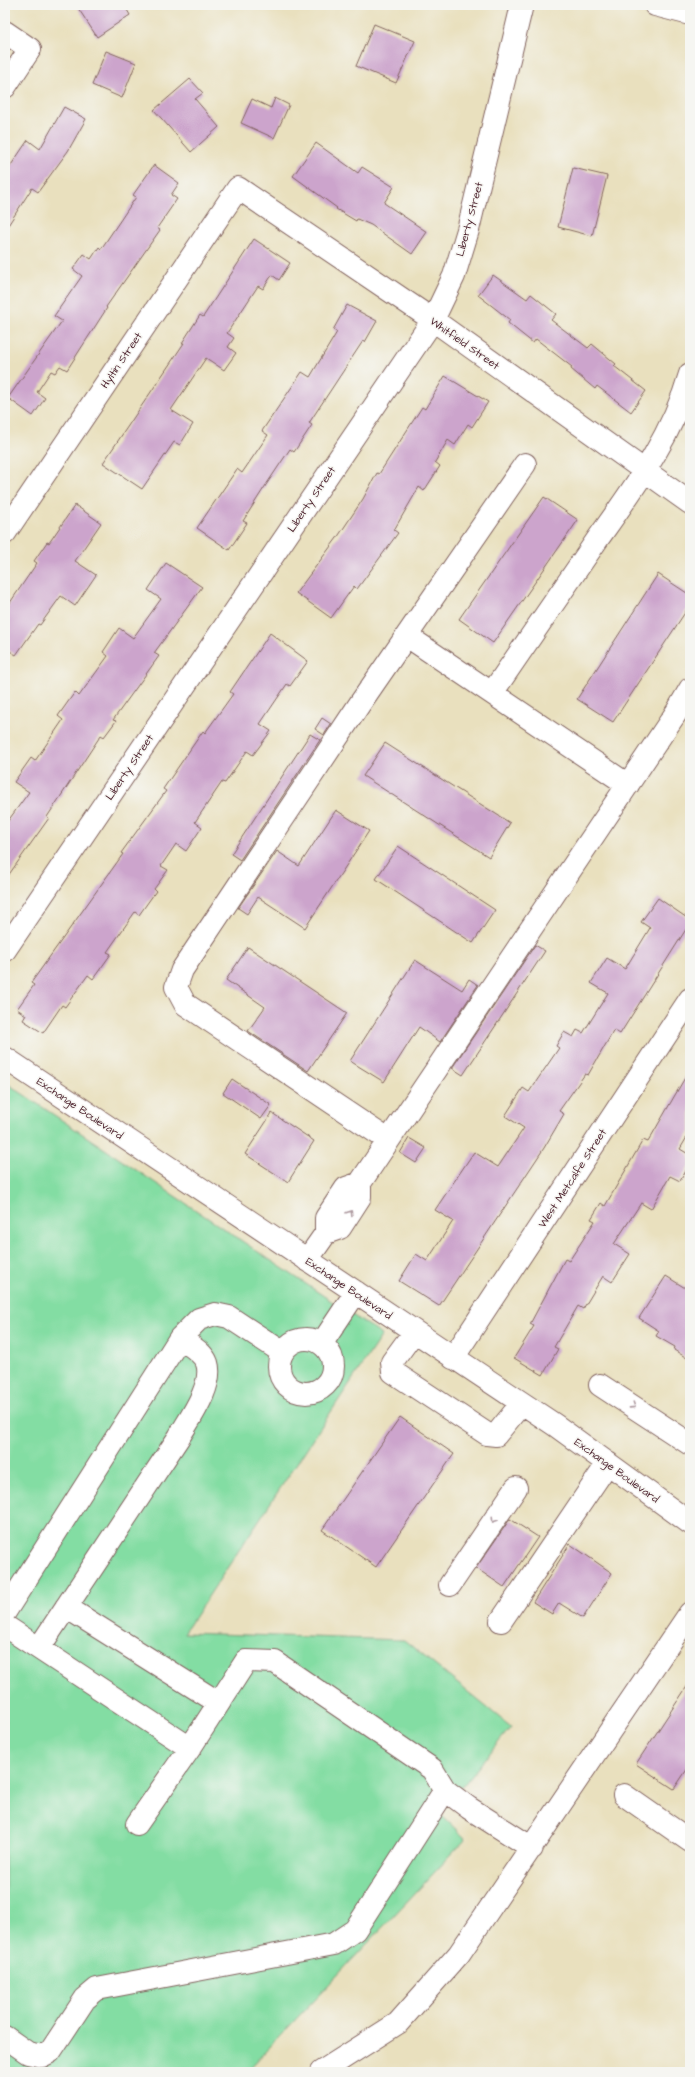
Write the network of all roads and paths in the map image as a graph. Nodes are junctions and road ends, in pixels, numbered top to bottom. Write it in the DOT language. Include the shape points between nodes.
graph roads {
  1 [pos="522,5"];
  2 [pos="655,5"];
  3 [pos="690,14"];
  4 [pos="5,32"];
  5 [pos="5,87"];
  6 [pos="238,188"];
  7 [pos="433,320"];
  8 [pos="690,374"];
  9 [pos="525,464"];
  10 [pos="645,472"];
  11 [pos="690,503"];
  12 [pos="5,533"];
  13 [pos="407,636"];
  14 [pos="690,689"];
  15 [pos="492,693"];
  16 [pos="622,794"];
  17 [pos="5,950"];
  18 [pos="690,999"];
  19 [pos="5,1058"];
  20 [pos="388,1140"];
  21 [pos="307,1260"];
  22 [pos="356,1292"];
  23 [pos="414,1332"];
  24 [pos="180,1338"];
  25 [pos="322,1343"];
  26 [pos="282,1352"];
  27 [pos="454,1358"];
  28 [pos="600,1385"];
  29 [pos="522,1403"];
  30 [pos="690,1444"];
  31 [pos="608,1463"];
  32 [pos="516,1488"];
  33 [pos="690,1523"];
  34 [pos="450,1585"];
  35 [pos="66,1607"];
  36 [pos="5,1612"];
  37 [pos="690,1613"];
  38 [pos="501,1621"];
  39 [pos="5,1626"];
  40 [pos="39,1648"];
  41 [pos="219,1703"];
  42 [pos="190,1748"];
  43 [pos="445,1790"];
  44 [pos="624,1795"];
  45 [pos="137,1824"];
  46 [pos="688,1835"];
  47 [pos="532,1848"];
  48 [pos="5,2037"];
  49 [pos="321,2072"];
  1 -- 7 [label="street, Liberty Street" via="468,230 454,276"];
  2 -- 3 [label="street"];
  4 -- 5 [label="street" via="30,50"];
  6 -- 7 [label="street, Whitfield Street"];
  6 -- 12 [label="street, Hyltin Street"];
  7 -- 10 [label="street, Whitfield Street"];
  7 -- 17 [label="street, Liberty Street"];
  8 -- 10 [label="street" via="671,425"];
  9 -- 13 [label="street"];
  10 -- 11 [label="street, Whitfield Street"];
  10 -- 15 [label="street"];
  13 -- 15 [label="street"];
  13 -- 20 [label="street" via="182,970 176,987 185,1004"];
  14 -- 16 [label="street"];
  15 -- 16 [label="street"];
  16 -- 20 [label="street"];
  18 -- 27 [label="street, West Metcalfe Street"];
  19 -- 21 [label="street, Exchange Boulevard"];
  20 -- 21 [label="street" via="360,1183 346,1188 326,1218 326,1233"];
  21 -- 22 [label="street, Exchange Boulevard"];
  22 -- 23 [label="street, Exchange Boulevard"];
  22 -- 25 [label="street"];
  23 -- 27 [label="street, Exchange Boulevard"];
  23 -- 29 [label="street" via="392,1362 393,1372 487,1434 496,1435"];
  24 -- 26 [label="street" via="199,1319 216,1314 229,1317"];
  24 -- 35 [label="street" via="200,1353 207,1363 208,1379 199,1402 179,1437"];
  24 -- 36 [label="street"];
  25 -- 26 [label="street" via="304,1338 288,1344"];
  25 -- 26 [label="street" via="332,1358 333,1367 326,1384 311,1393 293,1390 281,1377 279,1360"];
  27 -- 29 [label="street, Exchange Boulevard"];
  28 -- 30 [label="street, one-way"];
  29 -- 31 [label="street, Exchange Boulevard"];
  31 -- 33 [label="street, Exchange Boulevard"];
  31 -- 38 [label="street"];
  32 -- 34 [label="street, one-way"];
  35 -- 40 [label="street"];
  35 -- 41 [label="street"];
  37 -- 47 [label="street"];
  39 -- 40 [label="street"];
  40 -- 42 [label="street"];
  41 -- 42 [label="street"];
  41 -- 43 [label="street" via="246,1661 275,1662 432,1769"];
  42 -- 45 [label="street"];
  43 -- 47 [label="street"];
  43 -- 48 [label="street" via="355,1930 334,1944 97,1989 85,1999 50,2052 42,2056 28,2053"];
  44 -- 46 [label="street"];
  47 -- 49 [label="street" via="459,1954 398,2023"];
}
